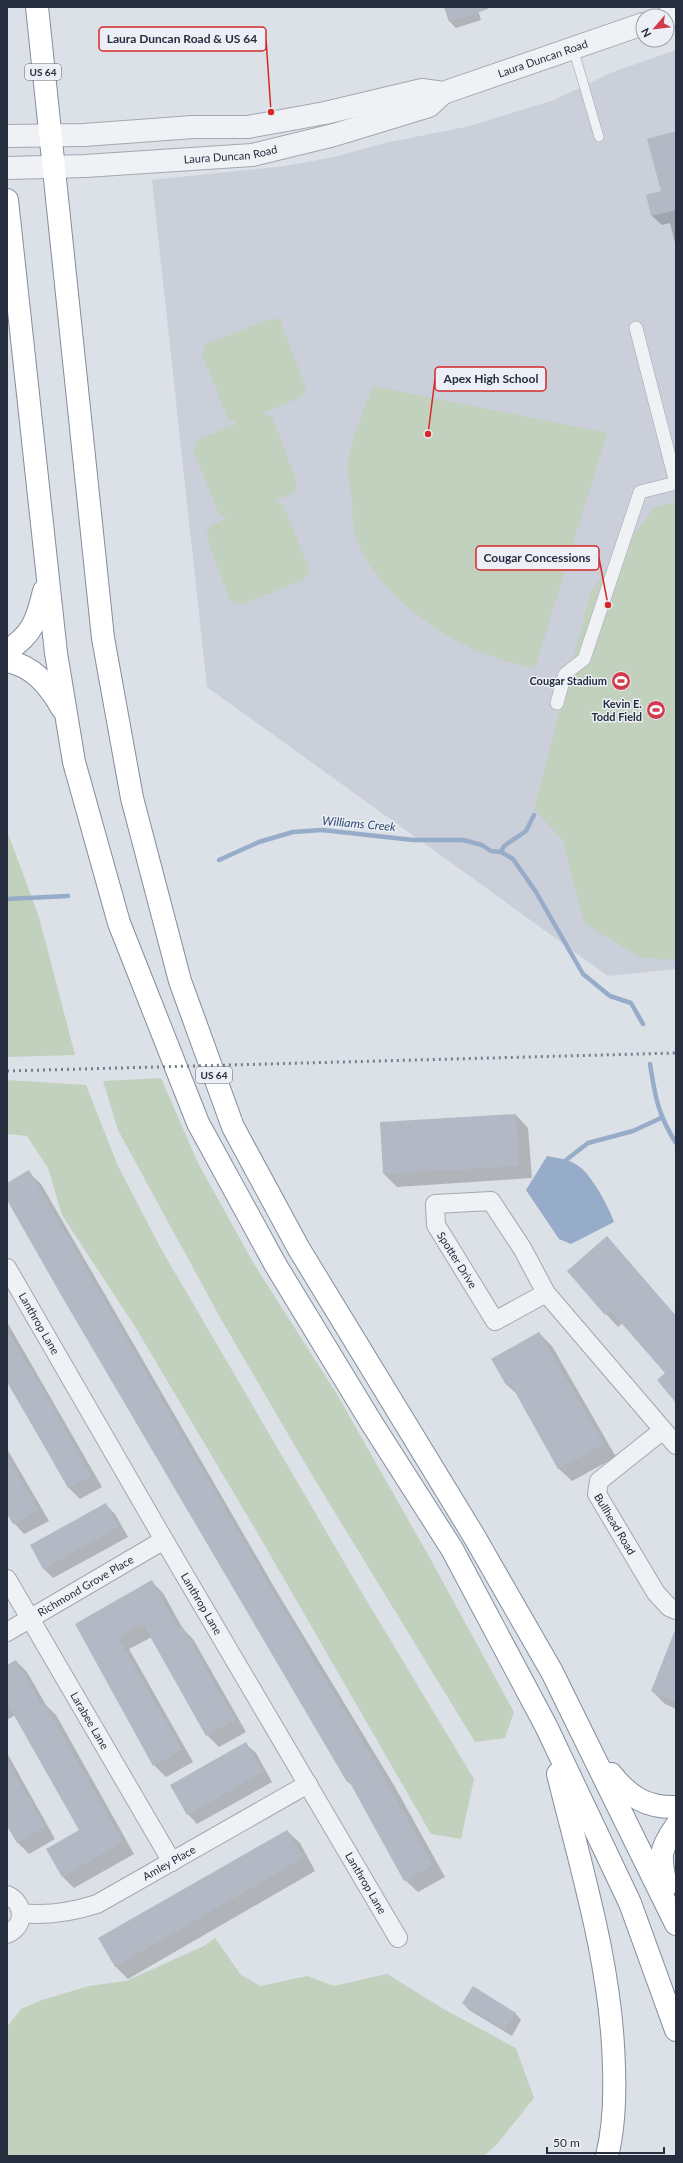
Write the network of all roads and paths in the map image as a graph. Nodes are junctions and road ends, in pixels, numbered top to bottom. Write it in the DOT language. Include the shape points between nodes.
graph roads {
  1 [pos="37,7"];
  2 [pos="635,27"];
  3 [pos="573,48"];
  4 [pos="443,93"];
  5 [pos="376,102"];
  6 [pos="356,128"];
  7 [pos="7,136"];
  8 [pos="50,137"];
  9 [pos="599,137"];
  10 [pos="7,168"];
  11 [pos="53,168"];
  12 [pos="7,200"];
  13 [pos="636,328"];
  14 [pos="676,483"];
  15 [pos="47,578"];
  16 [pos="7,651"];
  17 [pos="7,661"];
  18 [pos="557,703"];
  19 [pos="67,718"];
  20 [pos="7,1268"];
  21 [pos="546,1293"];
  22 [pos="663,1430"];
  23 [pos="676,1445"];
  24 [pos="164,1540"];
  25 [pos="7,1579"];
  26 [pos="676,1610"];
  27 [pos="30,1618"];
  28 [pos="7,1632"];
  29 [pos="546,1726"];
  30 [pos="590,1747"];
  31 [pos="308,1784"];
  32 [pos="676,1808"];
  33 [pos="676,1826"];
  34 [pos="172,1862"];
  35 [pos="7,1895"];
  36 [pos="21,1913"];
  37 [pos="674,1918"];
  38 [pos="7,1934"];
  39 [pos="398,1938"];
  40 [pos="676,2030"];
  41 [pos="606,2156"];
  1 -- 8 [label="highway, US 64"];
  2 -- 3 [label="street, Laura Duncan Road"];
  3 -- 4 [label="street, Laura Duncan Road"];
  3 -- 9 [label="lane"];
  4 -- 5 [label="street, Laura Duncan Road" via="422,90"];
  4 -- 6 [label="street, Laura Duncan Road" via="429,106"];
  5 -- 6 [label="street" via="367,119"];
  5 -- 8 [label="street, Laura Duncan Road" via="248,127 194,127"];
  6 -- 11 [label="street, Laura Duncan Road" via="252,155"];
  7 -- 8 [label="street, Laura Duncan Road"];
  8 -- 11 [label="highway, US 64"];
  10 -- 11 [label="street, Laura Duncan Road"];
  11 -- 30 [label="highway, US 64" via="103,638 132,798 180,982 233,1127 299,1249 474,1536 552,1672"];
  12 -- 15 [label="highway, US 64"];
  13 -- 14 [label="street"];
  14 -- 18 [label="street" via="640,492 584,659 565,674"];
  15 -- 16 [label="highway" via="33,628 25,638"];
  15 -- 19 [label="highway, US 64"];
  17 -- 19 [label="highway" via="36,674 51,690"];
  19 -- 29 [label="highway, US 64" via="74,762 119,923 198,1123 274,1264 452,1550"];
  20 -- 24 [label="street, Lanthrop Lane"];
  21 -- 21 [label="street, Spotter Drive" via="522,1248 491,1201 435,1204 436,1224 495,1322"];
  21 -- 22 [label="street, Spotter Drive"];
  22 -- 23 [label="street, Spotter Drive"];
  22 -- 26 [label="street, Bullhead Road" via="599,1481 597,1494 656,1594 669,1607"];
  24 -- 27 [label="street, Richmond Grove Place"];
  24 -- 31 [label="street, Lanthrop Lane"];
  25 -- 27 [label="street, Larabee Lane"];
  27 -- 28 [label="street, Richmond Grove Place"];
  27 -- 34 [label="street, Larabee Lane"];
  29 -- 40 [label="highway, US 64" via="630,1903"];
  29 -- 41 [label="highway" via="600,1942 614,2027 615,2090 610,2143"];
  30 -- 32 [label="highway" via="634,1798 654,1807"];
  30 -- 37 [label="highway, US 64"];
  31 -- 34 [label="street, Amley Place"];
  31 -- 39 [label="street, Lanthrop Lane"];
  33 -- 37 [label="highway" via="661,1854"];
  34 -- 36 [label="street, Amley Place" via="97,1904 74,1912 35,1915"];
  35 -- 36 [label="street" via="17,1902"];
  36 -- 38 [label="street" via="18,1925"];
}
